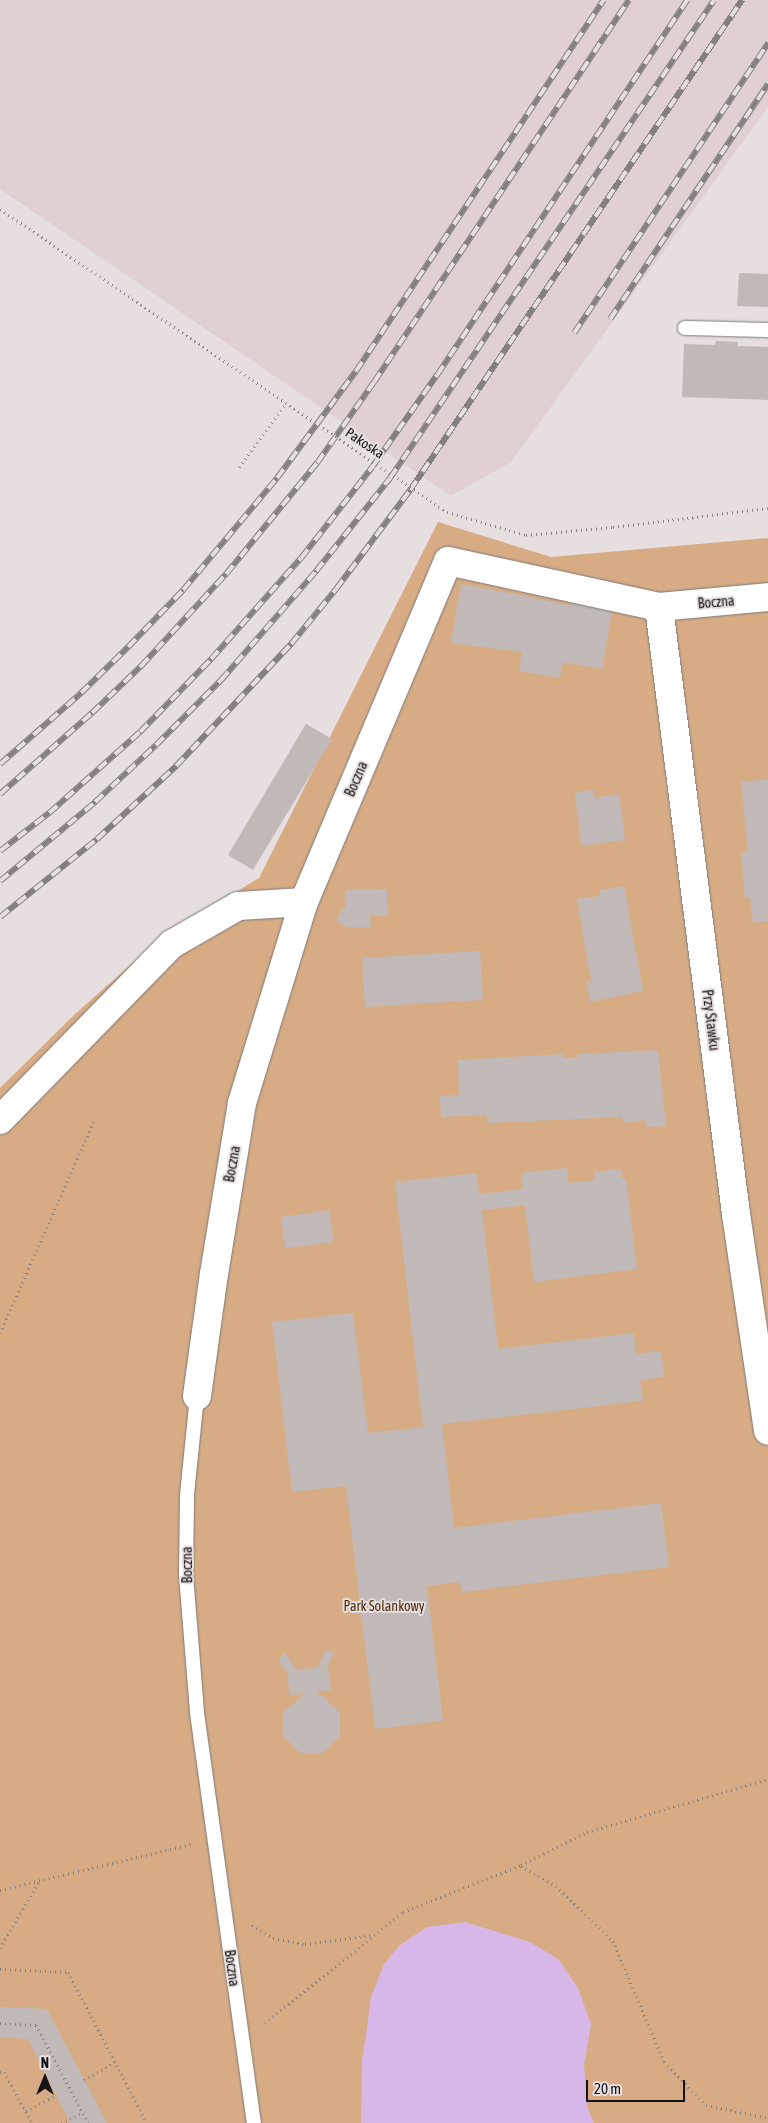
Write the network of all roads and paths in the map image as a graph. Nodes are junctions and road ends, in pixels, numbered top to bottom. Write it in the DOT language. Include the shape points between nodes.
graph roads {
  1 [pos="0,209"];
  2 [pos="685,328"];
  3 [pos="768,330"];
  4 [pos="286,403"];
  5 [pos="239,467"];
  6 [pos="768,508"];
  7 [pos="768,597"];
  8 [pos="659,607"];
  9 [pos="304,902"];
  10 [pos="95,1119"];
  11 [pos="0,1120"];
  12 [pos="0,1333"];
  13 [pos="197,1396"];
  14 [pos="768,1431"];
  15 [pos="768,1779"];
  16 [pos="214,1839"];
  17 [pos="521,1865"];
  18 [pos="40,1880"];
  19 [pos="0,1890"];
  20 [pos="224,1908"];
  21 [pos="374,1935"];
  22 [pos="0,1948"];
  23 [pos="0,1969"];
  24 [pos="0,2023"];
  25 [pos="243,2041"];
  26 [pos="115,2062"];
  27 [pos="0,2072"];
  28 [pos="84,2080"];
  29 [pos="56,2095"];
  30 [pos="26,2111"];
  31 [pos="82,2112"];
  32 [pos="768,2118"];
  33 [pos="32,2123"];
  34 [pos="60,2123"];
  35 [pos="88,2123"];
  36 [pos="147,2123"];
  37 [pos="254,2123"];
  1 -- 4 [label="path, Pakoska, bridge"];
  2 -- 3 [label="lane"];
  4 -- 5 [label="path"];
  4 -- 6 [label="path, Pakoska, bridge" via="447,512 526,535"];
  7 -- 8 [label="street, Boczna"];
  8 -- 9 [label="street, Boczna" via="448,561"];
  8 -- 14 [label="street, Przy Stawku" via="736,1214"];
  9 -- 11 [label="street" via="238,906 172,944"];
  9 -- 13 [label="street, Boczna" via="242,1103"];
  10 -- 12 [label="path"];
  13 -- 16 [label="lane, Boczna" via="187,1495 186,1575 197,1713"];
  15 -- 17 [label="path" via="587,1832"];
  16 -- 18 [label="path"];
  16 -- 20 [label="lane, Boczna"];
  17 -- 21 [label="path" via="403,1912"];
  17 -- 32 [label="path" via="556,1886 613,1942 664,2062 706,2105"];
  18 -- 19 [label="path"];
  18 -- 22 [label="path"];
  20 -- 21 [label="path" via="272,1938 305,1944"];
  20 -- 25 [label="lane, Boczna"];
  21 -- 25 [label="path"];
  23 -- 26 [label="path" via="68,1972"];
  24 -- 31 [label="path, bridge" via="36,2025"];
  25 -- 37 [label="lane, Boczna"];
  26 -- 28 [label="path"];
  26 -- 36 [label="path"];
  27 -- 30 [label="path" via="4,2072"];
  29 -- 30 [label="path"];
  30 -- 33 [label="path"];
  31 -- 34 [label="path"];
  31 -- 35 [label="path, bridge"];
}
